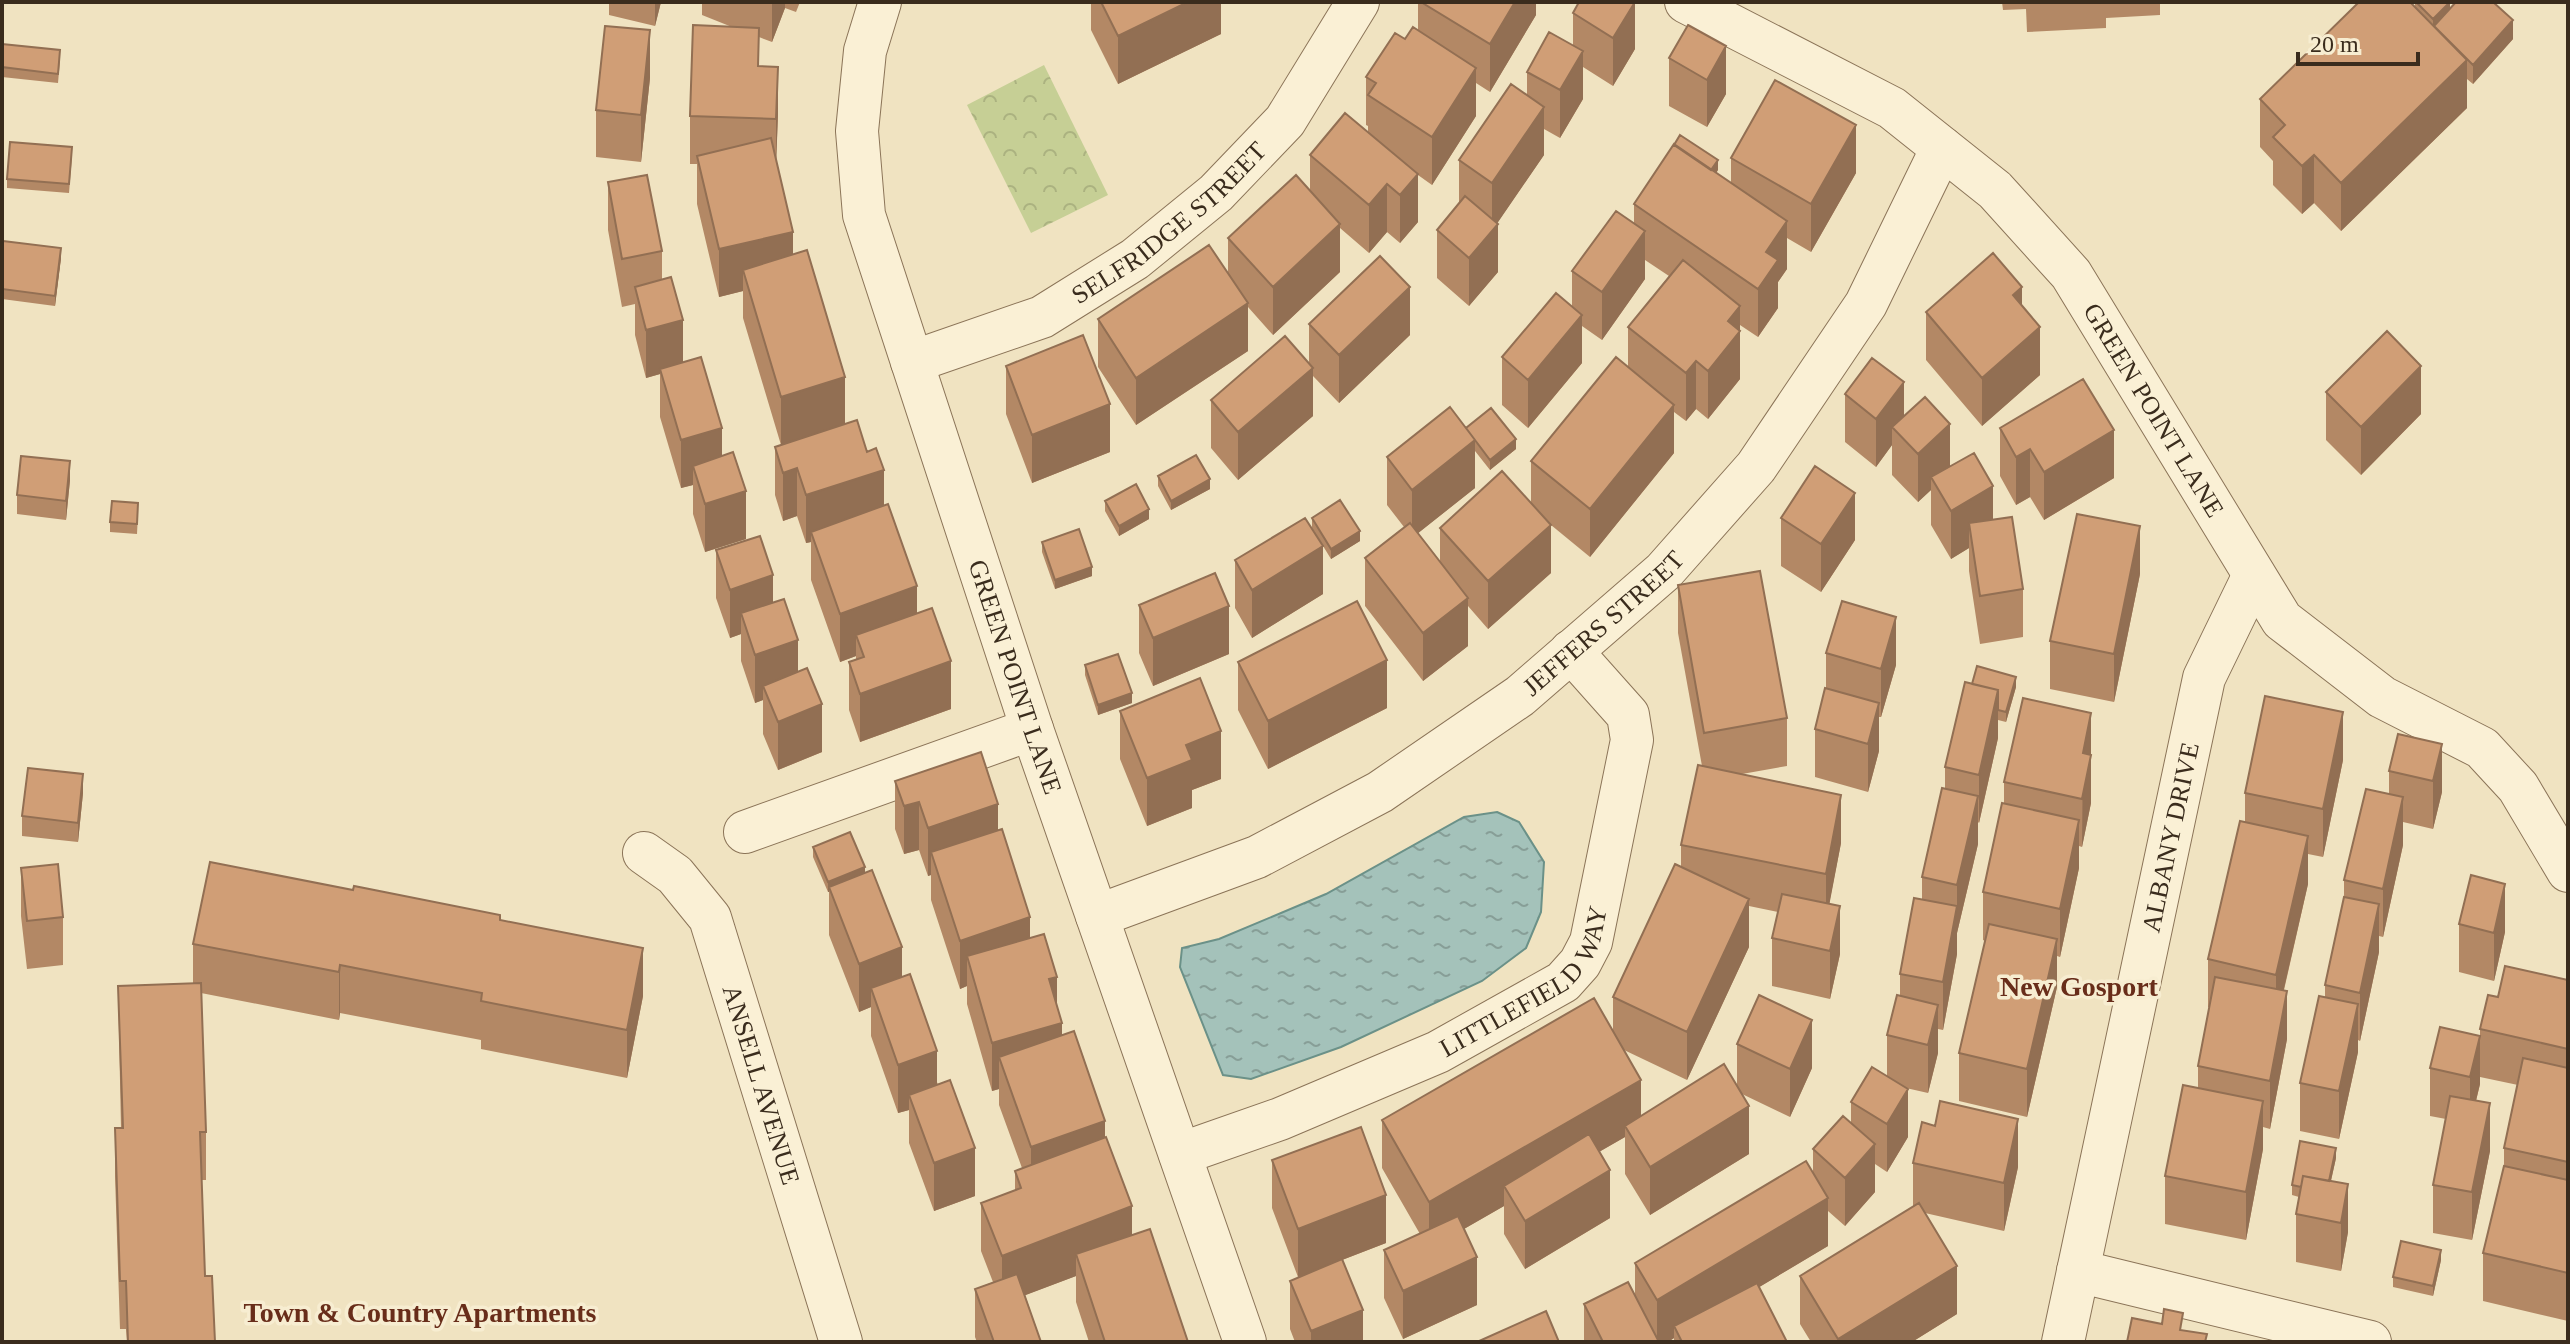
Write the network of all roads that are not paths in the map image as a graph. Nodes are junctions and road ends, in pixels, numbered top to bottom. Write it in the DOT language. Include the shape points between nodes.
graph roads {
  1 [pos="880,2"];
  2 [pos="1358,2"];
  3 [pos="1686,2"];
  4 [pos="1942,148"];
  5 [pos="912,362"];
  6 [pos="2254,575"];
  7 [pos="1571,651"];
  8 [pos="1032,729"];
  9 [pos="745,832"];
  10 [pos="644,853"];
  11 [pos="2568,871"];
  12 [pos="1097,916"];
  13 [pos="1180,1154"];
  14 [pos="2078,1271"];
  15 [pos="841,1342"];
  16 [pos="1245,1342"];
  17 [pos="2063,1342"];
  18 [pos="2370,1342"];
  1 -- 5 [label="street, GREEN POINT LANE" via="865,51 857,131 864,215"];
  2 -- 5 [label="street, SELFRIDGE STREET" via="1285,121 1216,193 1147,250 1042,317"];
  3 -- 4 [label="street, GREEN POINT LANE" via="1892,108"];
  4 -- 6 [label="street, GREEN POINT LANE" via="1995,190 2071,274"];
  4 -- 7 [label="street, JEFFERS STREET" via="1866,304 1756,467 1664,571"];
  5 -- 8 [label="street, GREEN POINT LANE"];
  6 -- 11 [label="street, GREEN POINT LANE" via="2282,620 2382,697 2482,748 2518,787"];
  6 -- 14 [label="street, ALBANY DRIVE" via="2204,678"];
  7 -- 12 [label="street, JEFFERS STREET" via="1520,696 1380,792 1257,857"];
  7 -- 13 [label="street, LITTLEFIELD WAY" via="1628,715 1632,740 1591,942 1580,963 1563,982 1438,1052 1280,1119"];
  8 -- 9 [label="street"];
  8 -- 12 [label="street, GREEN POINT LANE"];
  10 -- 15 [label="street, ANSELL AVENUE" via="675,875 710,918"];
  12 -- 13 [label="street, GREEN POINT LANE"];
  13 -- 16 [label="street, GREEN POINT LANE"];
  14 -- 17 [label="street, ALBANY DRIVE"];
  14 -- 18 [label="street"];
}
